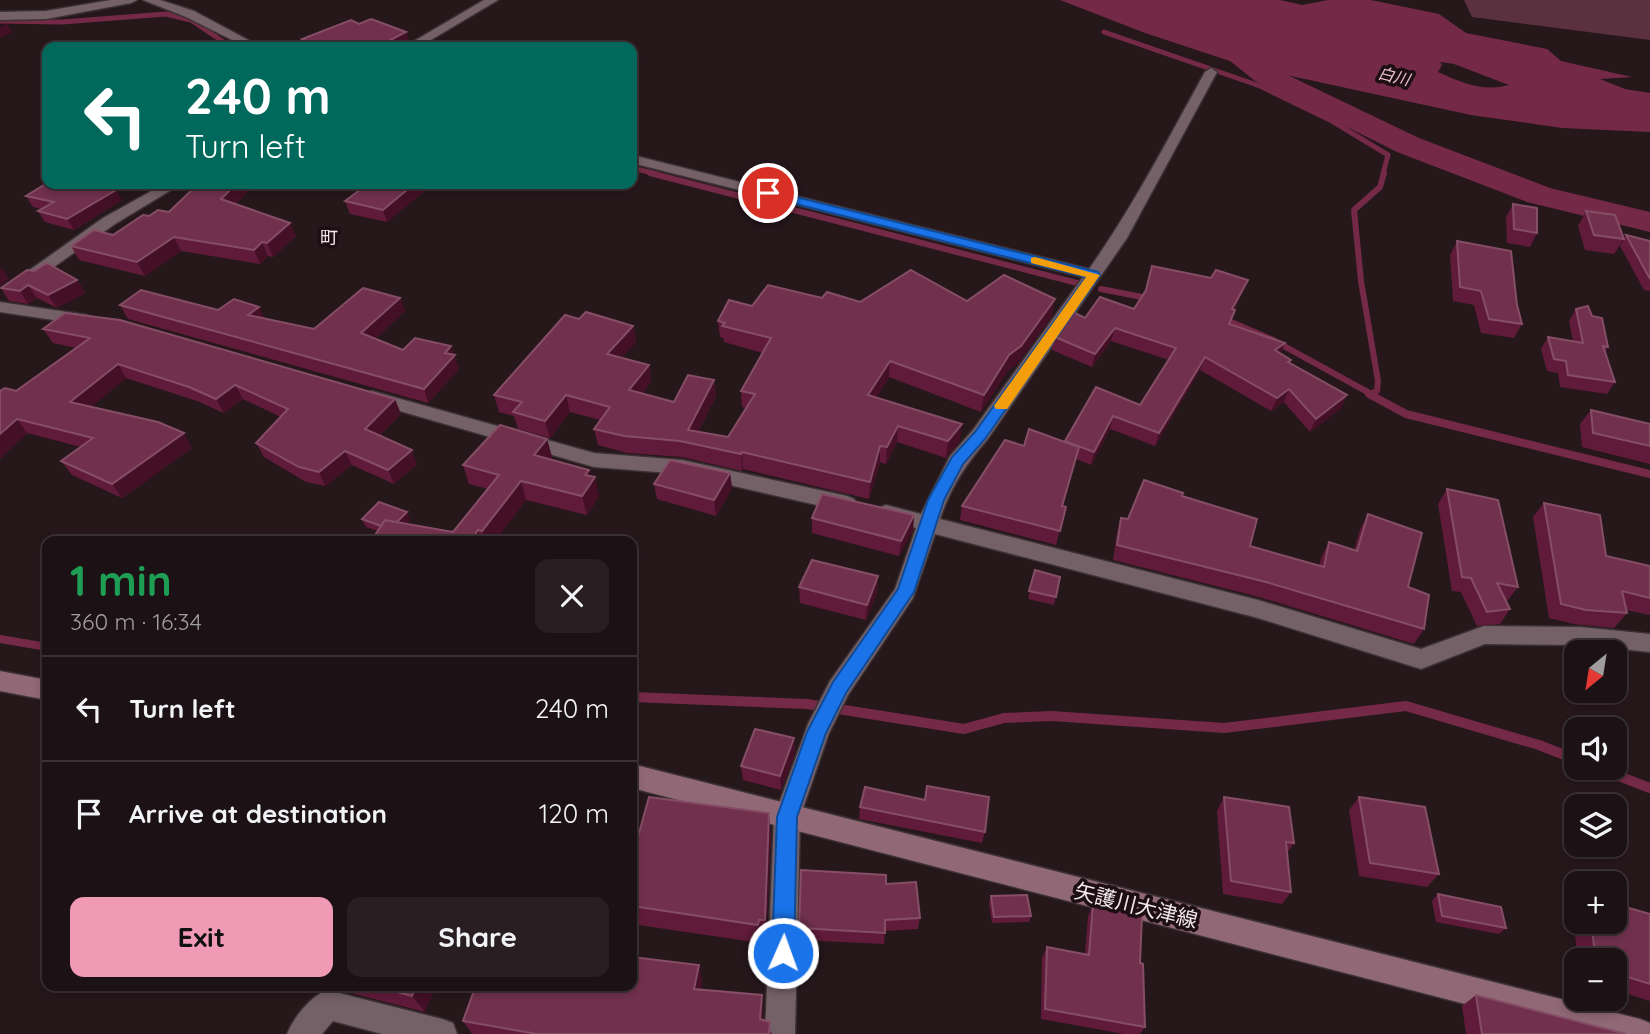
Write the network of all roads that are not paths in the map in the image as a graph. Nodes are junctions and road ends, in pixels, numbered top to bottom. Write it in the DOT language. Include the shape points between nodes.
graph roads {
  1 [pos="131,0"];
  2 [pos="149,0"];
  3 [pos="492,0"];
  4 [pos="0,16"];
  5 [pos="245,42"];
  6 [pos="419,42"];
  7 [pos="1211,72"];
  8 [pos="637,160"];
  9 [pos="165,189"];
  10 [pos="1093,275"];
  11 [pos="0,296"];
  12 [pos="0,307"];
  13 [pos="107,323"];
  14 [pos="358,393"];
  15 [pos="930,523"];
  16 [pos="1650,643"];
  17 [pos="0,681"];
  18 [pos="42,689"];
  19 [pos="637,777"];
  20 [pos="787,817"];
  21 [pos="302,1034"];
  22 [pos="442,1034"];
  23 [pos="780,1034"];
  24 [pos="1640,1034"];
  1 -- 4 [label="street" via="46,15"];
  2 -- 5 [label="street" via="190,14"];
  3 -- 6 [label="street"];
  7 -- 10 [label="street" via="1159,170"];
  8 -- 10 [label="street"];
  9 -- 11 [label="street" via="109,221"];
  10 -- 15 [label="street" via="957,461 936,500"];
  12 -- 13 [label="street"];
  14 -- 15 [label="street" via="594,460 682,467"];
  15 -- 16 [label="street" via="1258,609 1421,659 1484,635 1580,636"];
  15 -- 20 [label="street" via="905,592 839,688 817,732"];
  17 -- 18 [label="main road"];
  19 -- 20 [label="main road, 矢護川大津線"];
  20 -- 23 [label="street"];
  20 -- 24 [label="main road, 矢護川大津線"];
  21 -- 22 [label="street" via="327,1005"];
}
